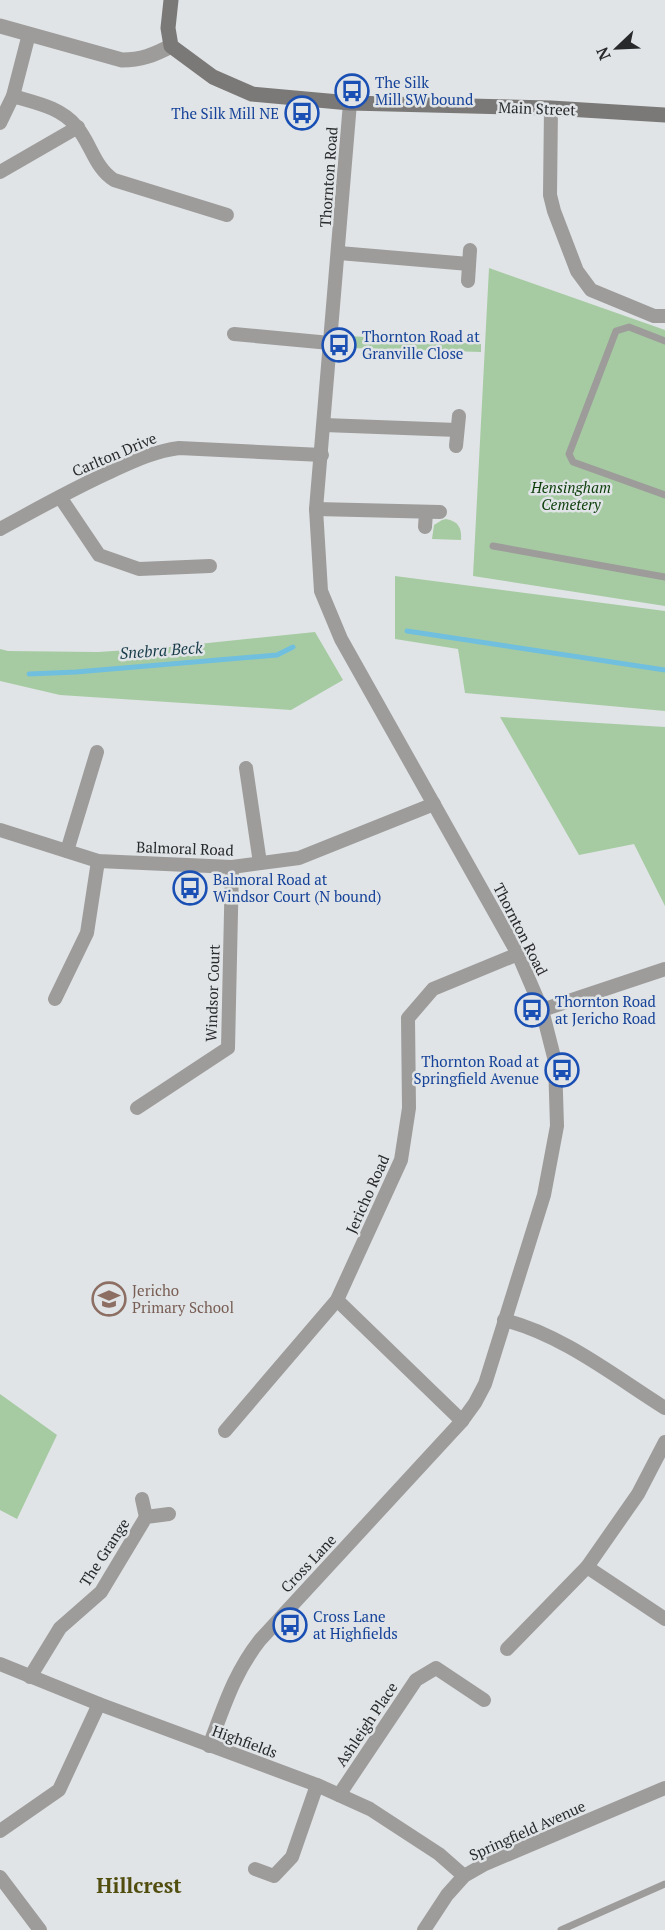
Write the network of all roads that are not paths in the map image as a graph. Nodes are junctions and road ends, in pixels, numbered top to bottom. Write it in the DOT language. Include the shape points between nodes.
graph roads {
  1 [pos="171,0"];
  2 [pos="0,26"];
  3 [pos="29,34"];
  4 [pos="171,46"];
  5 [pos="13,96"];
  6 [pos="350,102"];
  7 [pos="551,108"];
  8 [pos="665,115"];
  9 [pos="0,123"];
  10 [pos="78,127"];
  11 [pos="0,172"];
  12 [pos="227,215"];
  13 [pos="339,253"];
  14 [pos="468,281"];
  15 [pos="665,316"];
  16 [pos="234,334"];
  17 [pos="665,341"];
  18 [pos="330,343"];
  19 [pos="324,425"];
  20 [pos="456,446"];
  21 [pos="322,455"];
  22 [pos="665,495"];
  23 [pos="60,497"];
  24 [pos="316,509"];
  25 [pos="425,527"];
  26 [pos="0,529"];
  27 [pos="493,546"];
  28 [pos="210,566"];
  29 [pos="665,576"];
  30 [pos="96,752"];
  31 [pos="246,768"];
  32 [pos="434,804"];
  33 [pos="0,830"];
  34 [pos="67,851"];
  35 [pos="98,861"];
  36 [pos="260,863"];
  37 [pos="232,867"];
  38 [pos="519,954"];
  39 [pos="665,969"];
  40 [pos="55,999"];
  41 [pos="542,1010"];
  42 [pos="137,1108"];
  43 [pos="337,1300"];
  44 [pos="504,1320"];
  45 [pos="665,1408"];
  46 [pos="462,1421"];
  47 [pos="225,1431"];
  48 [pos="663,1451"];
  49 [pos="142,1499"];
  50 [pos="169,1514"];
  51 [pos="146,1517"];
  52 [pos="587,1567"];
  53 [pos="665,1618"];
  54 [pos="507,1649"];
  55 [pos="0,1664"];
  56 [pos="30,1677"];
  57 [pos="484,1700"];
  58 [pos="99,1704"];
  59 [pos="210,1746"];
  60 [pos="317,1785"];
  61 [pos="665,1788"];
  62 [pos="339,1795"];
  63 [pos="0,1831"];
  64 [pos="255,1869"];
  65 [pos="464,1876"];
  66 [pos="0,1877"];
  67 [pos="665,1884"];
  68 [pos="40,1930"];
  69 [pos="424,1930"];
  70 [pos="561,1930"];
  1 -- 4 [label="main road"];
  2 -- 3 [label="street"];
  3 -- 4 [label="street" via="122,60 153,56"];
  3 -- 5 [label="street"];
  4 -- 6 [label="main road, Main Street" via="213,77 246,93"];
  5 -- 9 [label="street"];
  5 -- 10 [label="street" via="49,106"];
  6 -- 7 [label="main road, Main Street"];
  6 -- 13 [label="street, Thornton Road"];
  7 -- 8 [label="main road, Main Street"];
  7 -- 15 [label="street" via="550,195 577,271 591,290 654,316"];
  10 -- 11 [label="street"];
  10 -- 12 [label="street" via="104,173 114,180"];
  13 -- 14 [label="street" via="469,257"];
  13 -- 18 [label="street, Thornton Road"];
  16 -- 18 [label="street"];
  17 -- 22 [label="lane" via="629,327 616,331 569,454 573,462"];
  18 -- 19 [label="street, Thornton Road"];
  19 -- 20 [label="street" via="458,423"];
  19 -- 21 [label="street, Thornton Road"];
  21 -- 23 [label="street, Carlton Drive" via="165,449"];
  21 -- 24 [label="street, Thornton Road"];
  23 -- 26 [label="street, Carlton Drive"];
  23 -- 28 [label="street" via="99,555 139,569"];
  24 -- 25 [label="street" via="433,512"];
  24 -- 32 [label="street, Thornton Road" via="321,591 341,639"];
  27 -- 29 [label="lane"];
  30 -- 34 [label="street"];
  31 -- 36 [label="street"];
  32 -- 36 [label="street, Balmoral Road" via="299,858"];
  32 -- 38 [label="street, Thornton Road"];
  33 -- 34 [label="street, Balmoral Road"];
  34 -- 35 [label="street, Balmoral Road"];
  35 -- 37 [label="street, Balmoral Road"];
  35 -- 40 [label="street" via="87,933"];
  36 -- 37 [label="street, Balmoral Road"];
  37 -- 42 [label="street, Windsor Court" via="228,1048"];
  38 -- 41 [label="street, Thornton Road"];
  38 -- 43 [label="street, Jericho Road" via="433,989 408,1018 409,1108 401,1160"];
  39 -- 41 [label="street"];
  41 -- 44 [label="street, Thornton Road" via="555,1062 557,1126 544,1195"];
  43 -- 46 [label="street"];
  43 -- 47 [label="street, Jericho Road"];
  44 -- 45 [label="street" via="554,1338"];
  44 -- 46 [label="street, Thornton Road" via="484,1384"];
  46 -- 59 [label="street, Cross Lane" via="244,1660"];
  48 -- 52 [label="street"];
  49 -- 51 [label="street"];
  50 -- 51 [label="street, The Grange"];
  51 -- 56 [label="street, The Grange" via="101,1592 60,1628"];
  52 -- 53 [label="street"];
  52 -- 54 [label="street"];
  55 -- 56 [label="street, Highfields"];
  56 -- 58 [label="street, Highfields"];
  57 -- 62 [label="street, Ashleigh Place" via="436,1668 416,1680"];
  58 -- 59 [label="street, Highfields"];
  58 -- 63 [label="street" via="59,1790"];
  59 -- 60 [label="street, Highfields"];
  60 -- 62 [label="street, Highfields"];
  60 -- 64 [label="street" via="292,1857 274,1876"];
  61 -- 65 [label="street, Springfield Avenue"];
  62 -- 65 [label="street, Highfields" via="399,1827"];
  65 -- 69 [label="street, Springfield Avenue"];
  66 -- 68 [label="street"];
  67 -- 70 [label="lane"];
}
